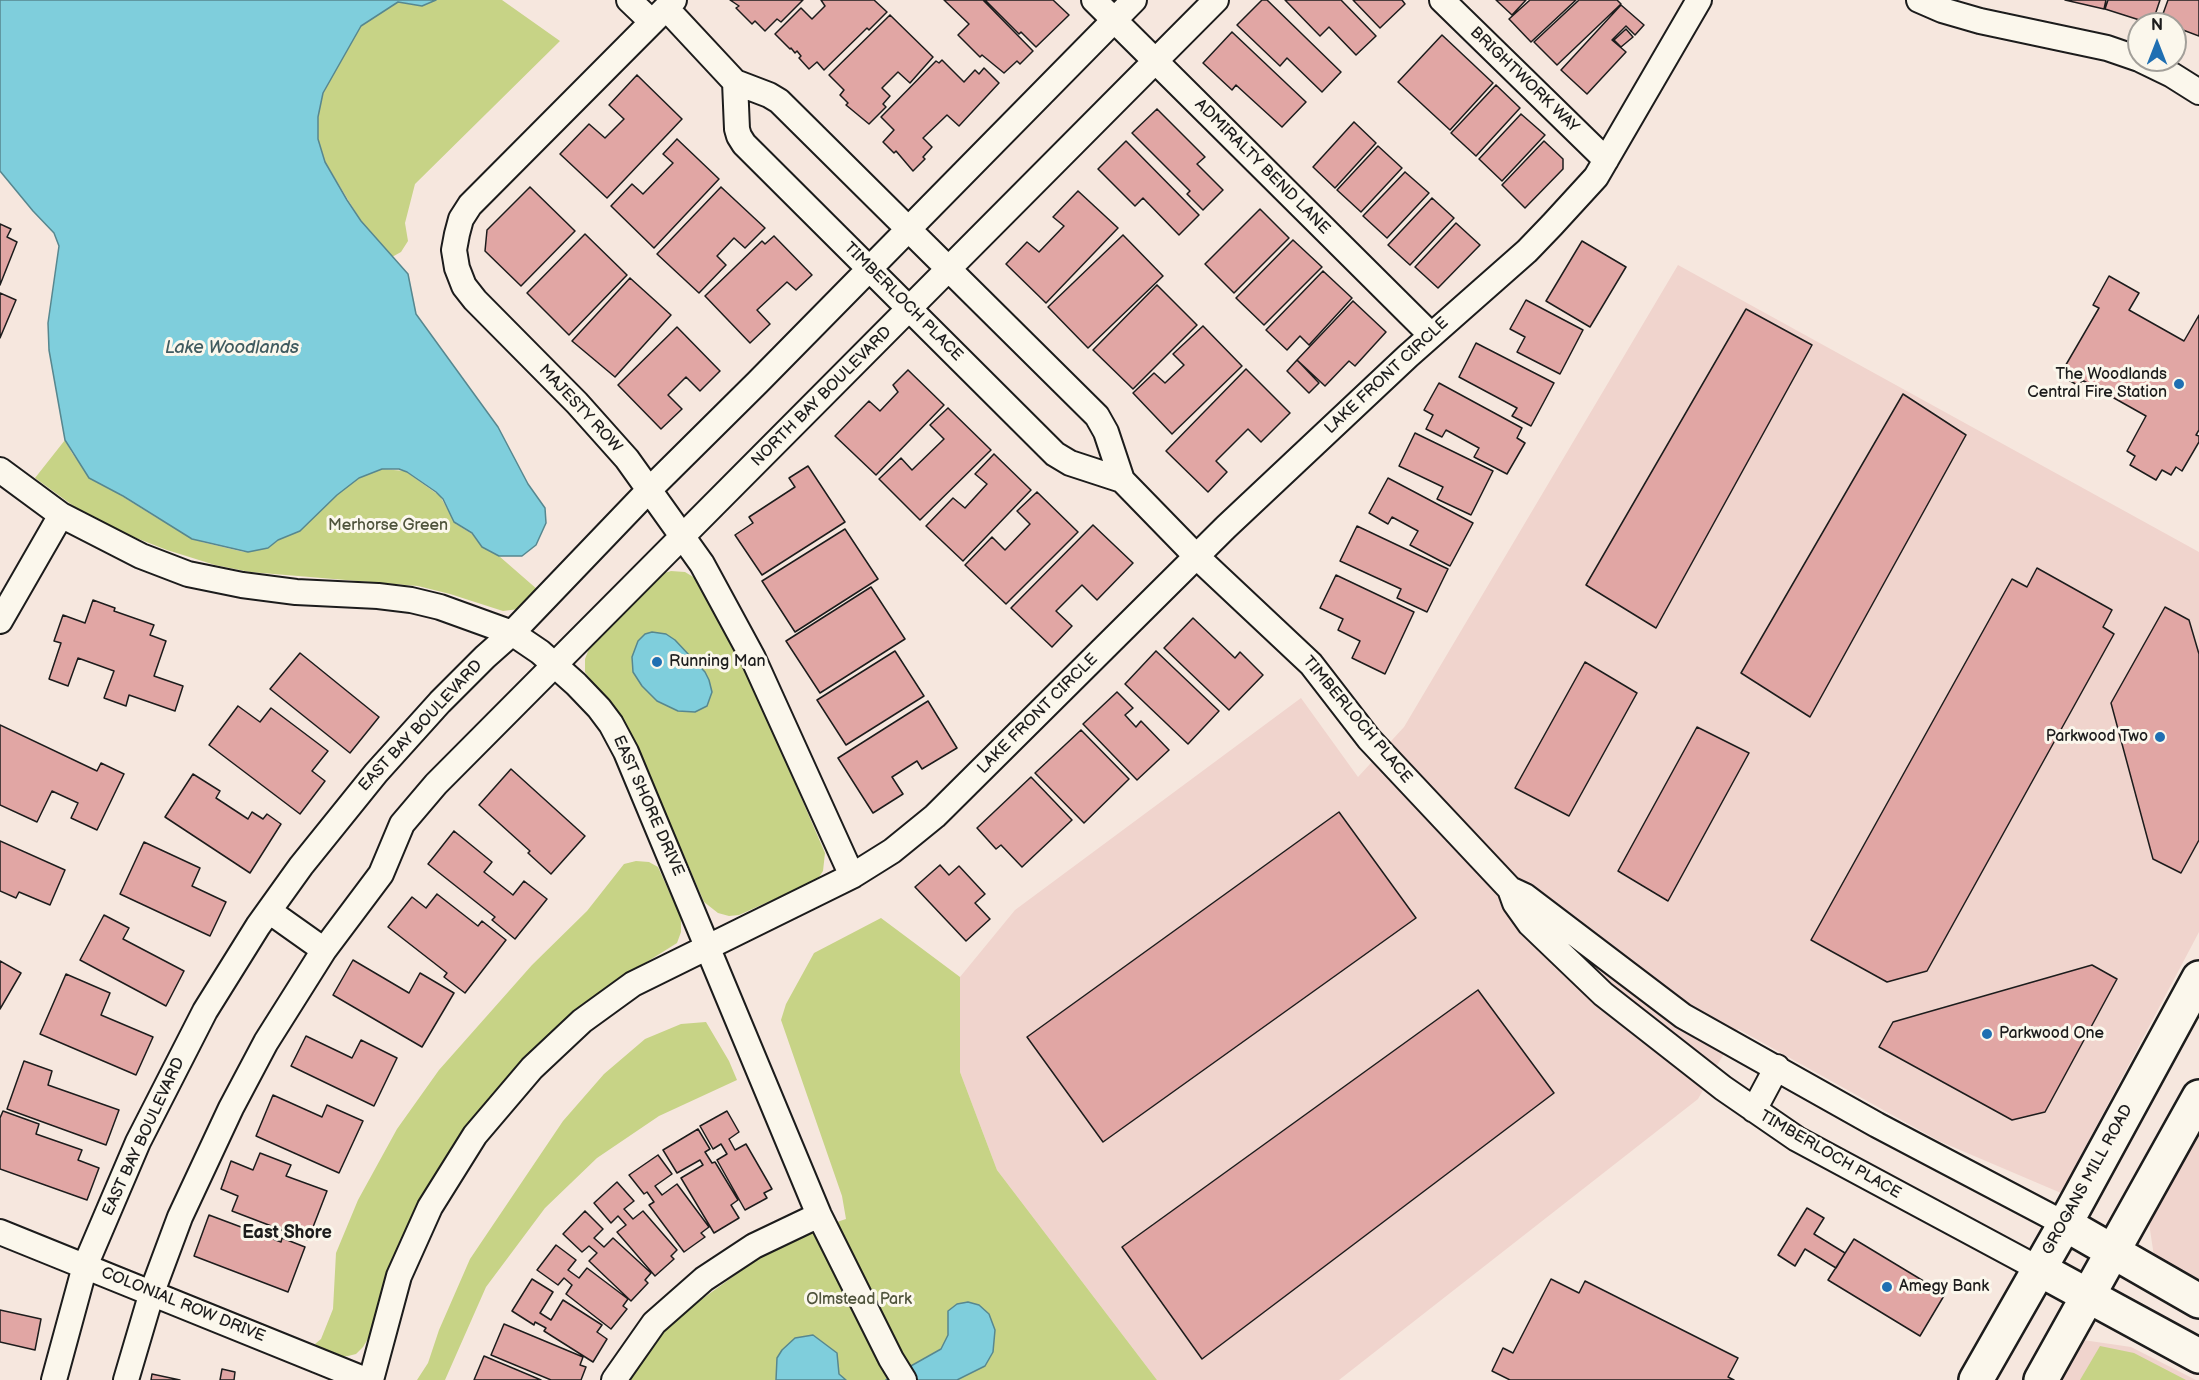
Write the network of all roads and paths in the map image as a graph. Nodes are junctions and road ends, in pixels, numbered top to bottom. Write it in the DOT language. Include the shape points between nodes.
graph roads {
  1 [pos="629,0"];
  2 [pos="1094,0"];
  3 [pos="1134,0"];
  4 [pos="1216,0"];
  5 [pos="1442,0"];
  6 [pos="1699,0"];
  7 [pos="1919,0"];
  8 [pos="664,10"];
  9 [pos="1114,20"];
  10 [pos="2127,55"];
  11 [pos="1155,61"];
  12 [pos="2166,72"];
  13 [pos="735,82"];
  14 [pos="2199,92"];
  15 [pos="1606,160"];
  16 [pos="908,229"];
  17 [pos="869,269"];
  18 [pos="949,270"];
  19 [pos="910,309"];
  20 [pos="1431,334"];
  21 [pos="0,470"];
  22 [pos="1122,480"];
  23 [pos="649,490"];
  24 [pos="61,515"];
  25 [pos="683,537"];
  26 [pos="1196,556"];
  27 [pos="0,621"];
  28 [pos="512,633"];
  29 [pos="555,666"];
  30 [pos="852,876"];
  31 [pos="1510,889"];
  32 [pos="269,911"];
  33 [pos="709,947"];
  34 [pos="324,950"];
  35 [pos="2199,978"];
  36 [pos="1692,1021"];
  37 [pos="1663,1042"];
  38 [pos="1682,1056"];
  39 [pos="1777,1067"];
  40 [pos="2199,1097"];
  41 [pos="1754,1110"];
  42 [pos="819,1215"];
  43 [pos="2065,1224"];
  44 [pos="0,1232"];
  45 [pos="2113,1251"];
  46 [pos="85,1266"];
  47 [pos="2039,1269"];
  48 [pos="152,1292"];
  49 [pos="2088,1295"];
  50 [pos="2199,1301"];
  51 [pos="2199,1356"];
  52 [pos="54,1380"];
  53 [pos="126,1380"];
  54 [pos="366,1380"];
  55 [pos="371,1380"];
  56 [pos="614,1380"];
  57 [pos="904,1380"];
  58 [pos="1976,1380"];
  59 [pos="2041,1380"];
  1 -- 8 [label="street, TIMBERLOCH PLACE"];
  2 -- 9 [label="street, ADMIRALTY BEND LANE"];
  3 -- 9 [label="street"];
  4 -- 11 [label="street, NORTH BAY BOULEVARD"];
  5 -- 15 [label="street, BRIGHTWORK WAY"];
  6 -- 15 [label="street, LAKE FRONT CIRCLE"];
  7 -- 10 [label="street" via="1980,21"];
  8 -- 13 [label="street, TIMBERLOCH PLACE"];
  8 -- 23 [label="street, MAJESTY ROW" via="470,205 461,219 454,250 464,286 475,300 600,428"];
  9 -- 11 [label="street, ADMIRALTY BEND LANE"];
  9 -- 16 [label="street"];
  11 -- 18 [label="street, NORTH BAY BOULEVARD"];
  11 -- 20 [label="street, ADMIRALTY BEND LANE"];
  12 -- 14 [label="street"];
  13 -- 16 [label="street, TIMBERLOCH PLACE" via="779,101"];
  13 -- 17 [label="street, TIMBERLOCH PLACE" via="740,140"];
  15 -- 20 [label="street, LAKE FRONT CIRCLE" via="1596,177 1533,244"];
  16 -- 17 [label="street"];
  16 -- 18 [label="street, TIMBERLOCH PLACE"];
  17 -- 19 [label="street, TIMBERLOCH PLACE"];
  17 -- 23 [label="street"];
  18 -- 19 [label="street, NORTH BAY BOULEVARD"];
  18 -- 22 [label="street, TIMBERLOCH PLACE" via="1101,421"];
  19 -- 22 [label="street, TIMBERLOCH PLACE" via="1055,454"];
  19 -- 25 [label="street, NORTH BAY BOULEVARD"];
  20 -- 26 [label="street, LAKE FRONT CIRCLE"];
  21 -- 24 [label="street, EAST SHORE DRIVE"];
  22 -- 26 [label="street, TIMBERLOCH PLACE"];
  23 -- 25 [label="street, MAJESTY ROW"];
  23 -- 28 [label="street"];
  24 -- 27 [label="street"];
  24 -- 28 [label="street, EAST SHORE DRIVE" via="141,556 188,574 242,585 411,600"];
  25 -- 29 [label="street, NORTH BAY BOULEVARD"];
  25 -- 30 [label="street, MAJESTY ROW" via="741,633"];
  26 -- 30 [label="street, LAKE FRONT CIRCLE" via="947,805 892,851"];
  26 -- 31 [label="street, TIMBERLOCH PLACE" via="1311,664 1369,739"];
  28 -- 29 [label="street, EAST SHORE DRIVE"];
  28 -- 32 [label="street, EAST BAY BOULEVARD" via="440,702 376,773"];
  29 -- 33 [label="street, EAST SHORE DRIVE" via="599,708 619,737"];
  29 -- 34 [label="street" via="436,784 402,824 381,874"];
  30 -- 33 [label="street, LAKE FRONT CIRCLE"];
  31 -- 36 [label="street, TIMBERLOCH PLACE" via="1525,896"];
  31 -- 37 [label="street, TIMBERLOCH PLACE" via="1522,914 1544,939"];
  32 -- 34 [label="street"];
  32 -- 46 [label="street, EAST BAY BOULEVARD" via="186,1048 138,1142"];
  33 -- 42 [label="street, EAST SHORE DRIVE"];
  33 -- 55 [label="street, LAKE FRONT CIRCLE" via="633,984 582,1022 532,1068 475,1135 430,1207 399,1276"];
  34 -- 48 [label="street" via="266,1042 231,1108 193,1185"];
  35 -- 43 [label="main road, GROGANS MILL ROAD"];
  36 -- 37 [label="street"];
  36 -- 38 [label="street"];
  36 -- 39 [label="street, TIMBERLOCH PLACE"];
  37 -- 38 [label="street, TIMBERLOCH PLACE"];
  38 -- 41 [label="street, TIMBERLOCH PLACE"];
  39 -- 41 [label="street"];
  39 -- 43 [label="street, TIMBERLOCH PLACE" via="1877,1125"];
  40 -- 45 [label="main road"];
  41 -- 47 [label="street, TIMBERLOCH PLACE" via="1852,1170"];
  42 -- 56 [label="street" via="754,1246 704,1280 654,1323"];
  42 -- 57 [label="street, EAST SHORE DRIVE"];
  43 -- 45 [label="main road, TIMBERLOCH PLACE"];
  43 -- 47 [label="main road, GROGANS MILL ROAD"];
  44 -- 46 [label="street, COLONIAL ROW DRIVE"];
  45 -- 49 [label="main road"];
  45 -- 50 [label="main road, TIMBERLOCH PLACE"];
  46 -- 48 [label="street, COLONIAL ROW DRIVE"];
  46 -- 52 [label="street, EAST BAY BOULEVARD"];
  47 -- 49 [label="main road, TIMBERLOCH PLACE"];
  47 -- 58 [label="main road, GROGANS MILL ROAD"];
  48 -- 53 [label="street"];
  48 -- 54 [label="street, COLONIAL ROW DRIVE"];
  49 -- 51 [label="main road, TIMBERLOCH PLACE"];
  49 -- 59 [label="main road"];
}
